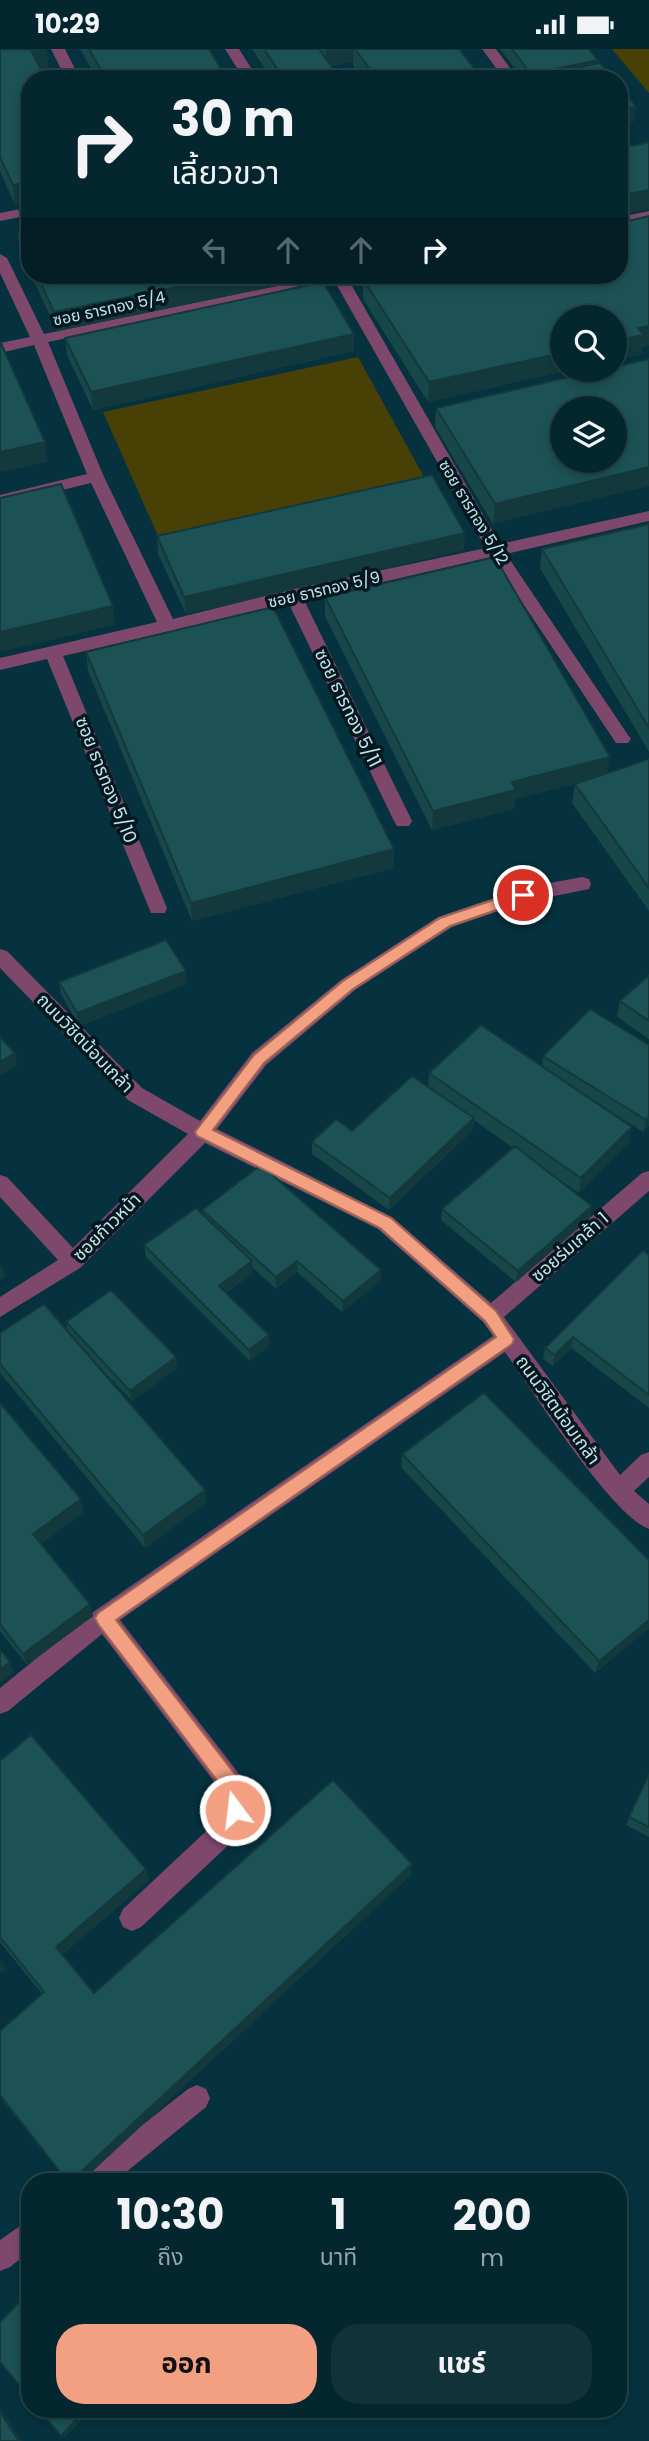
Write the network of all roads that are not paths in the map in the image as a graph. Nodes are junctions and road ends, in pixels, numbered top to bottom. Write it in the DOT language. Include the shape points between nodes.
graph roads {
  1 [pos="58,49"];
  2 [pos="232,49"];
  3 [pos="489,49"];
  4 [pos="68,70"];
  5 [pos="245,70"];
  6 [pos="504,70"];
  7 [pos="21,213"];
  8 [pos="649,215"];
  9 [pos="0,217"];
  10 [pos="628,219"];
  11 [pos="0,258"];
  12 [pos="306,284"];
  13 [pos="348,284"];
  14 [pos="40,341"];
  15 [pos="0,348"];
  16 [pos="96,477"];
  17 [pos="0,500"];
  18 [pos="649,516"];
  19 [pos="496,551"];
  20 [pos="293,596"];
  21 [pos="167,625"];
  22 [pos="53,652"];
  23 [pos="0,664"];
  24 [pos="622,739"];
  25 [pos="403,821"];
  26 [pos="582,884"];
  27 [pos="158,908"];
  28 [pos="0,956"];
  29 [pos="203,1132"];
  30 [pos="649,1179"];
  31 [pos="0,1183"];
  32 [pos="73,1262"];
  33 [pos="0,1308"];
  34 [pos="491,1316"];
  35 [pos="506,1339"];
  36 [pos="649,1462"];
  37 [pos="618,1491"];
  38 [pos="649,1519"];
  39 [pos="104,1618"];
  40 [pos="0,1703"];
  41 [pos="132,1918"];
  42 [pos="197,2098"];
  43 [pos="104,2173"];
  44 [pos="21,2240"];
  45 [pos="0,2257"];
  1 -- 4 [label="street"];
  2 -- 5 [label="street"];
  3 -- 6 [label="street"];
  7 -- 9 [label="street"];
  8 -- 10 [label="street"];
  11 -- 14 [label="street"];
  12 -- 14 [label="street, ซอย ธารทอง 5/4"];
  13 -- 19 [label="street, ซอย ธารทอง 5/12"];
  14 -- 15 [label="street, ซอย ธารทอง 5/4"];
  14 -- 16 [label="street"];
  16 -- 17 [label="street"];
  16 -- 21 [label="street"];
  18 -- 19 [label="street, ซอย ธารทอง 5/9"];
  19 -- 20 [label="street, ซอย ธารทอง 5/9"];
  19 -- 24 [label="street, ซอย ธารทอง 5/12"];
  20 -- 21 [label="street, ซอย ธารทอง 5/9"];
  20 -- 25 [label="street, ซอย ธารทอง 5/11"];
  21 -- 22 [label="street, ซอย ธารทอง 5/9"];
  22 -- 23 [label="street, ซอย ธารทอง 5/9"];
  22 -- 27 [label="street, ซอย ธารทอง 5/10"];
  26 -- 29 [label="street, ซอยก้าวหน้า" via="523,895 445,922 348,985 259,1059"];
  28 -- 29 [label="street, ถนนวิชิตน้อมเกล้า" via="135,1094"];
  29 -- 32 [label="street, ซอยก้าวหน้า"];
  29 -- 34 [label="street, ถนนวิชิตน้อมเกล้า" via="385,1223"];
  30 -- 34 [label="street, ซอยร่มเกล้า 1"];
  31 -- 32 [label="street"];
  32 -- 33 [label="street, ซอยก้าวหน้า"];
  34 -- 35 [label="street, ถนนวิชิตน้อมเกล้า"];
  35 -- 37 [label="street, ถนนวิชิตน้อมเกล้า"];
  35 -- 39 [label="street"];
  36 -- 37 [label="street"];
  37 -- 38 [label="street, ถนนวิชิตน้อมเกล้า"];
  39 -- 40 [label="street"];
  39 -- 41 [label="street" via="231,1783 235,1810 226,1830"];
  42 -- 43 [label="street"];
  44 -- 45 [label="street"];
}
